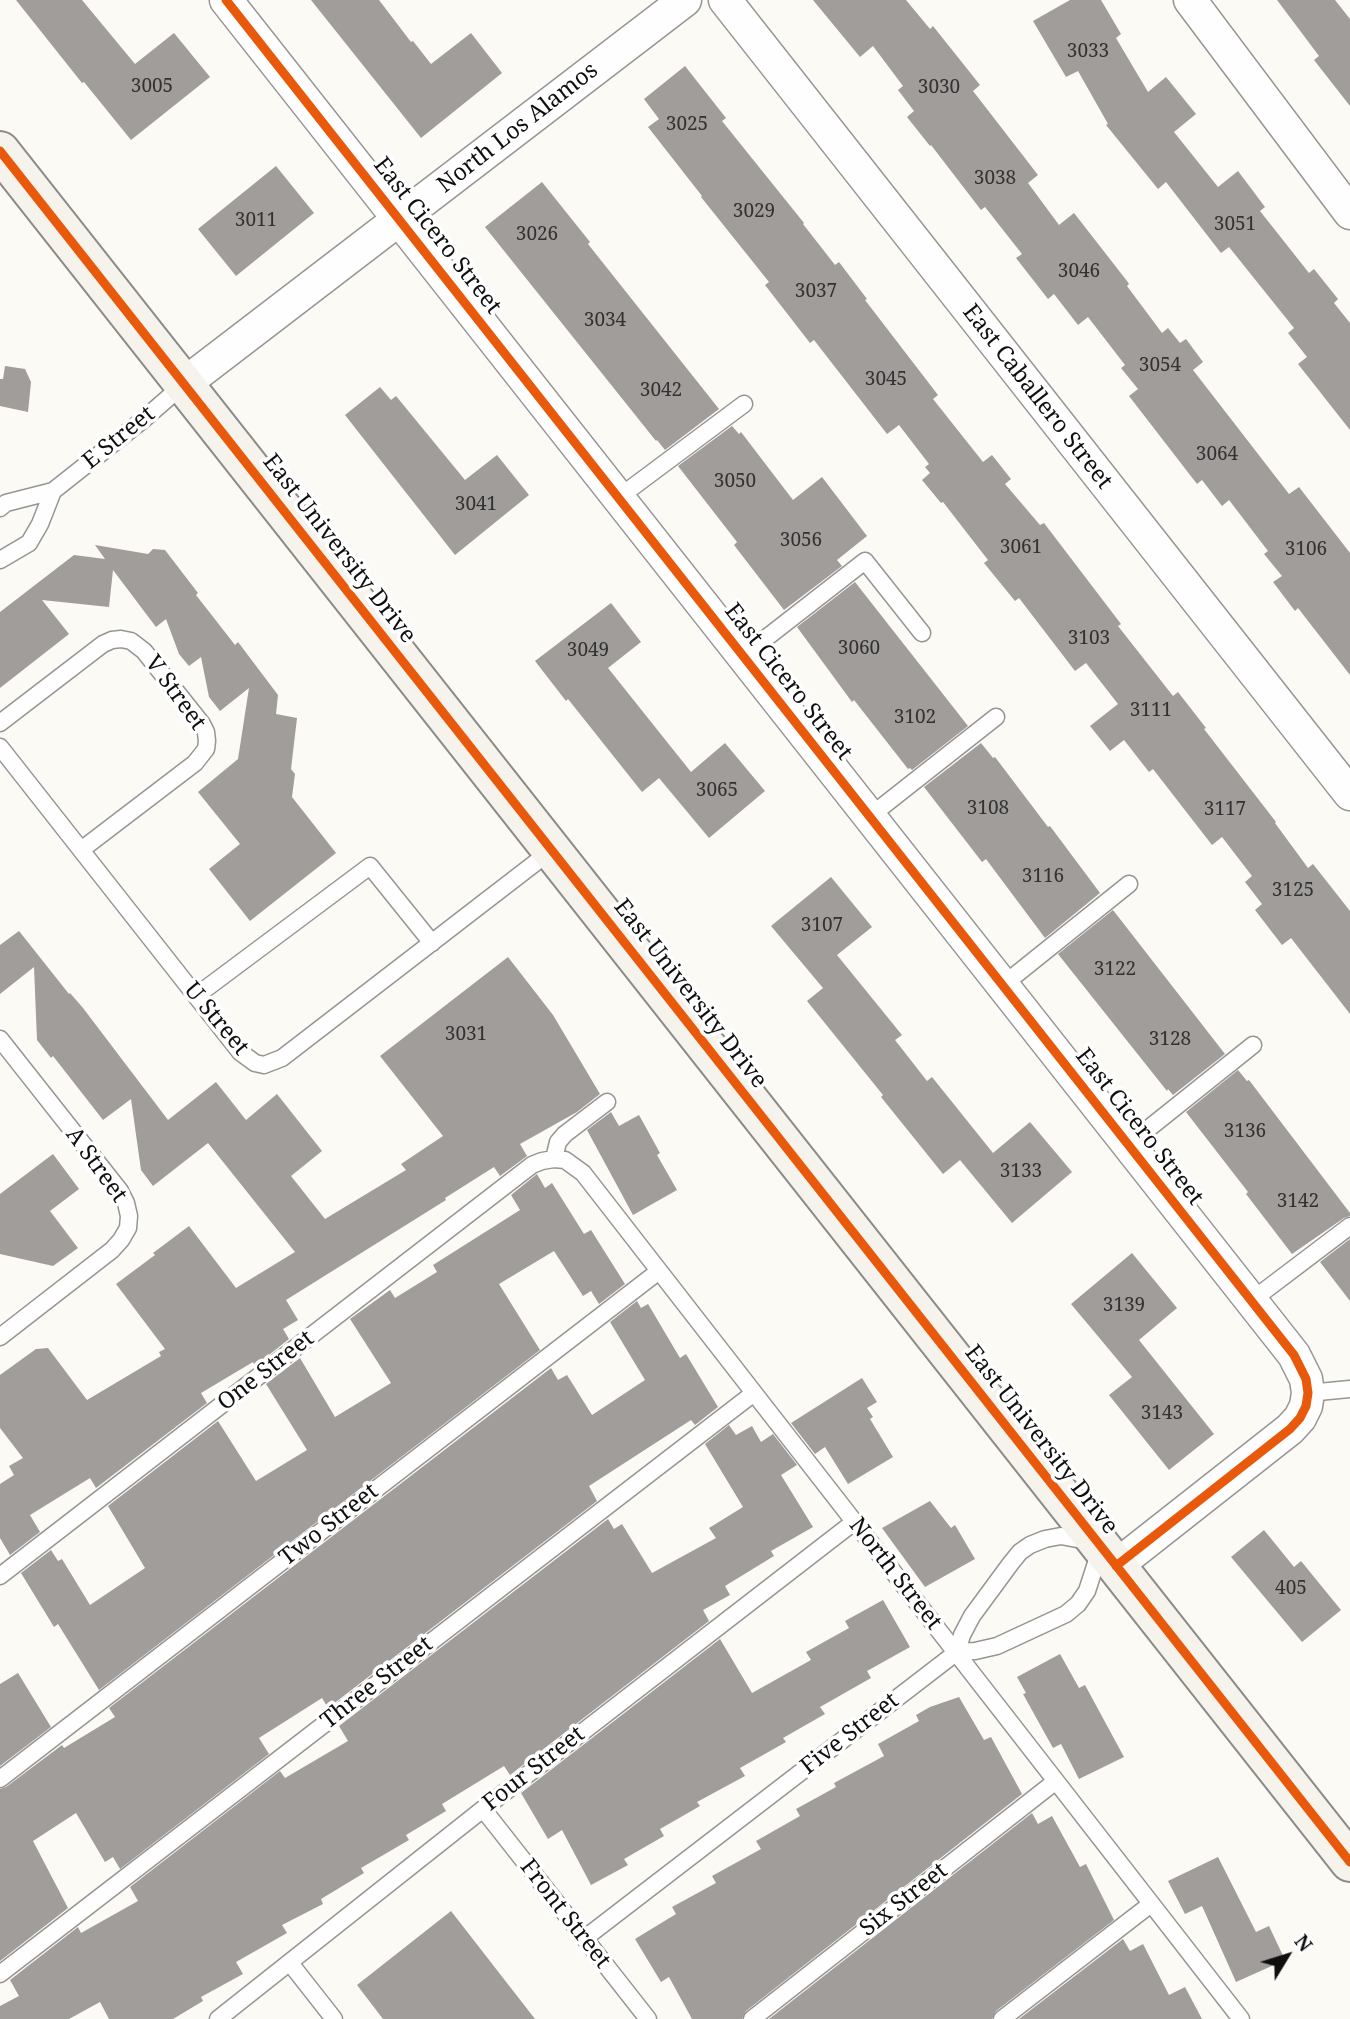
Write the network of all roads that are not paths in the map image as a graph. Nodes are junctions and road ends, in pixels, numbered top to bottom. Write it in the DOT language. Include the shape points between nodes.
graph roads {
  1 [pos="226,0"];
  2 [pos="685,0"];
  3 [pos="724,0"];
  4 [pos="1190,0"];
  5 [pos="0,151"];
  6 [pos="1350,213"];
  7 [pos="399,219"];
  8 [pos="184,384"];
  9 [pos="744,404"];
  10 [pos="53,491"];
  11 [pos="618,498"];
  12 [pos="0,508"];
  13 [pos="0,560"];
  14 [pos="922,633"];
  15 [pos="743,656"];
  16 [pos="996,717"];
  17 [pos="0,723"];
  18 [pos="0,747"];
  19 [pos="1350,794"];
  20 [pos="869,817"];
  21 [pos="81,850"];
  22 [pos="552,850"];
  23 [pos="1129,884"];
  24 [pos="432,943"];
  25 [pos="1003,985"];
  26 [pos="196,996"];
  27 [pos="0,1039"];
  28 [pos="1253,1045"];
  29 [pos="607,1102"];
  30 [pos="1128,1145"];
  31 [pos="554,1159"];
  32 [pos="1350,1226"];
  33 [pos="659,1271"];
  34 [pos="1251,1301"];
  35 [pos="0,1337"];
  36 [pos="1350,1389"];
  37 [pos="754,1393"];
  38 [pos="1308,1393"];
  39 [pos="854,1522"];
  40 [pos="1107,1554"];
  41 [pos="0,1576"];
  42 [pos="957,1652"];
  43 [pos="0,1779"];
  44 [pos="1056,1781"];
  45 [pos="483,1809"];
  46 [pos="1350,1862"];
  47 [pos="1151,1904"];
  48 [pos="585,1938"];
  49 [pos="290,1963"];
  50 [pos="0,1974"];
  51 [pos="218,2019"];
  52 [pos="334,2019"];
  53 [pos="648,2019"];
  54 [pos="752,2019"];
  55 [pos="1002,2019"];
  56 [pos="1241,2019"];
  1 -- 7 [label="street, East Cicero Street"];
  2 -- 7 [label="street, North Los Alamos"];
  3 -- 19 [label="street, East Caballero Street"];
  4 -- 6 [label="street"];
  5 -- 8 [label="main road, East University Drive"];
  7 -- 8 [label="street, North Los Alamos"];
  7 -- 11 [label="street, East Cicero Street"];
  8 -- 10 [label="lane, E Street"];
  8 -- 22 [label="main road, East University Drive"];
  9 -- 11 [label="lane"];
  10 -- 12 [label="lane, E Street"];
  10 -- 13 [label="lane" via="29,543"];
  11 -- 15 [label="street, East Cicero Street"];
  14 -- 15 [label="lane" via="865,561"];
  15 -- 20 [label="street, East Cicero Street"];
  16 -- 20 [label="lane"];
  17 -- 21 [label="lane, V Street" via="103,644 121,639 144,651 202,724 206,749 195,763"];
  18 -- 21 [label="lane, U Street"];
  20 -- 25 [label="street, East Cicero Street"];
  21 -- 26 [label="lane, U Street"];
  22 -- 24 [label="lane, U Street"];
  22 -- 40 [label="main road, East University Drive"];
  23 -- 25 [label="lane"];
  24 -- 26 [label="lane, U Street" via="282,1058 264,1065 240,1052"];
  24 -- 26 [label="lane" via="370,866"];
  25 -- 30 [label="street, East Cicero Street"];
  27 -- 35 [label="lane, A Street" via="120,1191 130,1216 128,1228 112,1250"];
  28 -- 30 [label="lane"];
  29 -- 31 [label="lane" via="558,1142"];
  30 -- 34 [label="street, East Cicero Street"];
  31 -- 33 [label="lane, North Street" via="565,1160 583,1173"];
  31 -- 41 [label="lane, One Street" via="532,1166"];
  32 -- 34 [label="lane"];
  33 -- 37 [label="lane, North Street"];
  33 -- 43 [label="lane, Two Street"];
  34 -- 38 [label="street, East Cicero Street" via="1294,1355"];
  36 -- 38 [label="lane"];
  37 -- 39 [label="lane, North Street"];
  37 -- 50 [label="lane, Three Street"];
  38 -- 40 [label="street" via="1300,1418 1290,1429"];
  39 -- 42 [label="lane, North Street"];
  39 -- 45 [label="lane, Four Street"];
  40 -- 42 [label="lane" via="1097,1560 1087,1591 1066,1614 996,1646"];
  40 -- 42 [label="lane" via="1061,1536 1030,1545 972,1616"];
  40 -- 46 [label="main road, East University Drive"];
  42 -- 44 [label="lane, North Street"];
  42 -- 48 [label="lane, Five Street"];
  44 -- 47 [label="lane, North Street"];
  44 -- 54 [label="lane, Six Street"];
  45 -- 48 [label="lane, Front Street"];
  45 -- 49 [label="lane, Four Street"];
  47 -- 55 [label="lane"];
  47 -- 56 [label="lane, North Street"];
  48 -- 53 [label="lane, Front Street"];
  49 -- 51 [label="lane, Four Street"];
  49 -- 52 [label="lane"];
}
